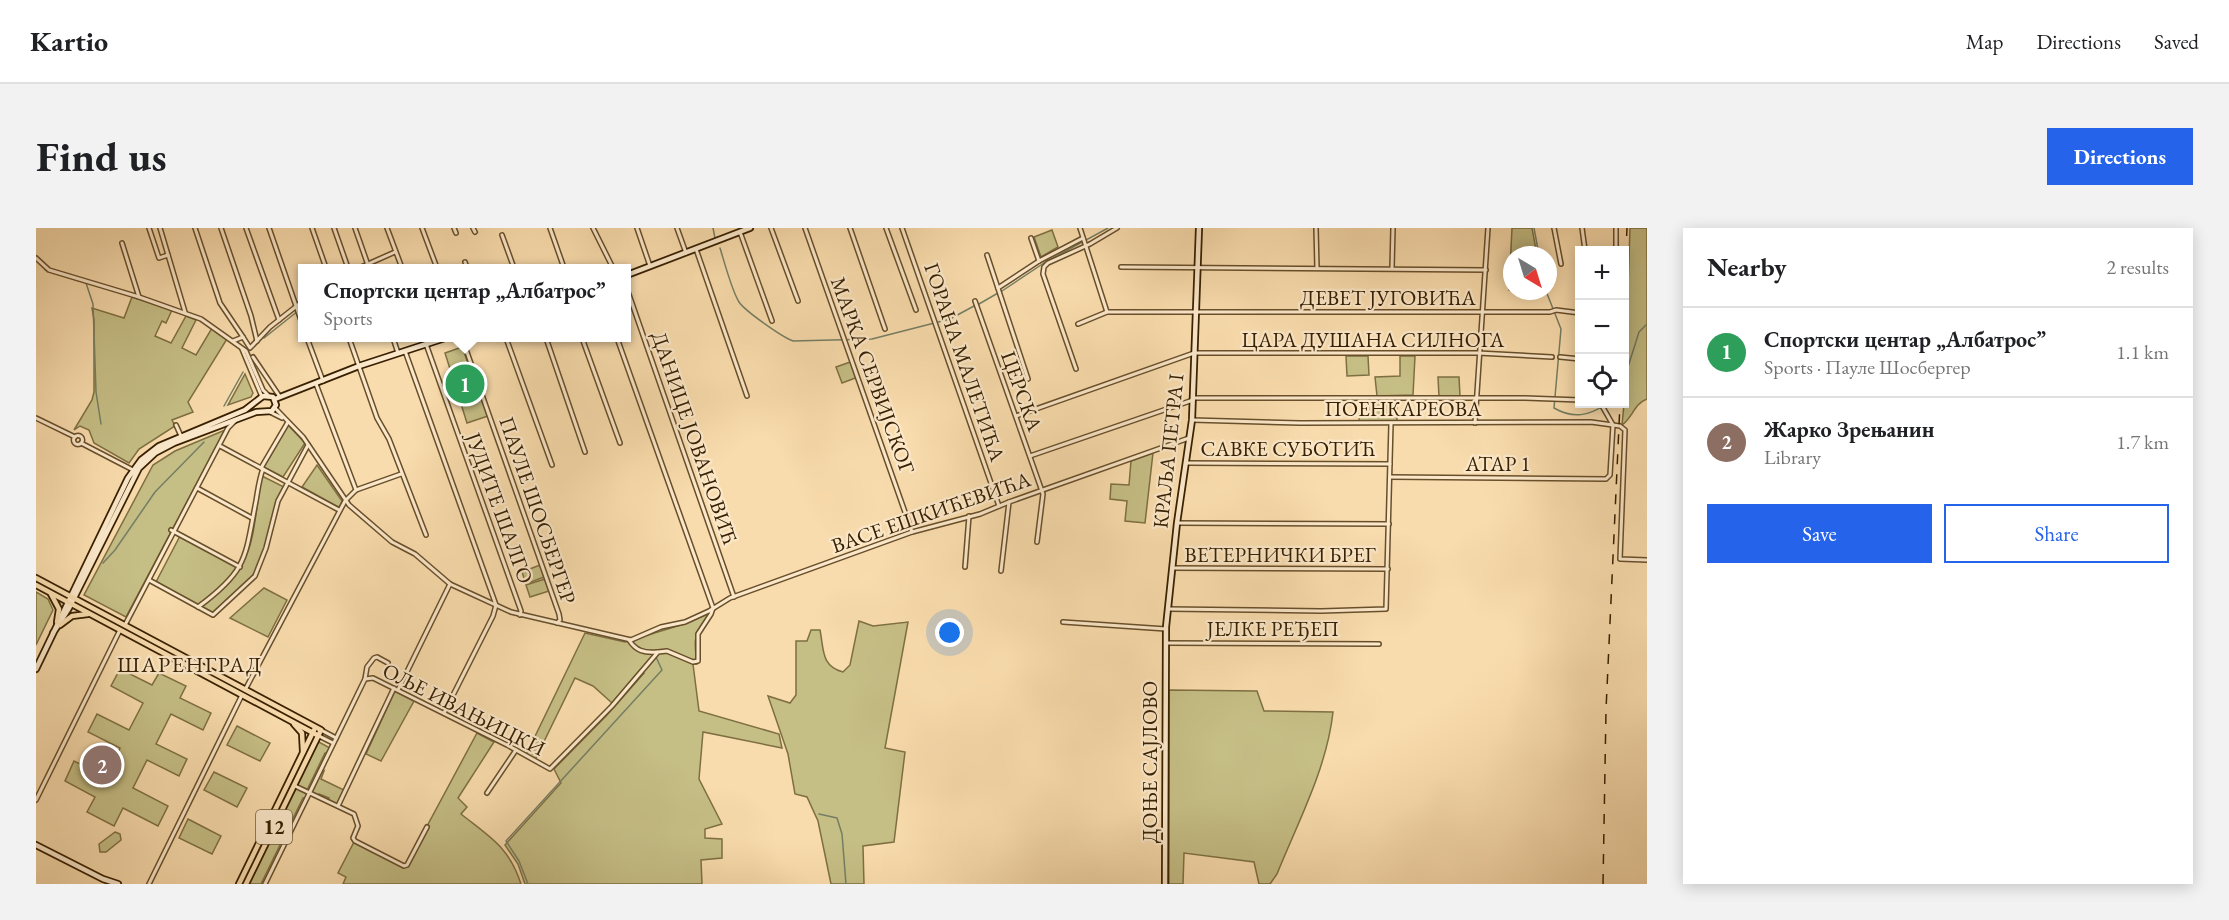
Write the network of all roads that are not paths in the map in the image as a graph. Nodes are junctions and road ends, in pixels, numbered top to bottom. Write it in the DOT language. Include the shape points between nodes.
graph roads {
  1 [pos="149,228"];
  2 [pos="160,228"];
  3 [pos="195,228"];
  4 [pos="221,228"];
  5 [pos="246,228"];
  6 [pos="269,228"];
  7 [pos="312,228"];
  8 [pos="334,228"];
  9 [pos="355,228"];
  10 [pos="387,228"];
  11 [pos="422,228"];
  12 [pos="454,228"];
  13 [pos="550,228"];
  14 [pos="593,228"];
  15 [pos="637,228"];
  16 [pos="677,228"];
  17 [pos="750,228"];
  18 [pos="771,228"];
  19 [pos="805,228"];
  20 [pos="850,228"];
  21 [pos="886,228"];
  22 [pos="902,228"];
  23 [pos="1080,228"];
  24 [pos="1117,228"];
  25 [pos="1199,228"];
  26 [pos="1316,228"];
  27 [pos="1393,228"];
  28 [pos="1488,228"];
  29 [pos="1554,228"];
  30 [pos="1582,228"];
  31 [pos="1616,228"];
  32 [pos="740,232"];
  33 [pos="456,233"];
  34 [pos="502,235"];
  35 [pos="1031,238"];
  36 [pos="1083,238"];
  37 [pos="122,243"];
  38 [pos="1086,246"];
  39 [pos="1584,246"];
  40 [pos="1616,246"];
  41 [pos="696,249"];
  42 [pos="395,252"];
  43 [pos="686,253"];
  44 [pos="168,255"];
  45 [pos="987,255"];
  46 [pos="36,258"];
  47 [pos="1039,261"];
  48 [pos="325,264"];
  49 [pos="347,264"];
  50 [pos="368,264"];
  51 [pos="374,264"];
  52 [pos="400,264"];
  53 [pos="436,264"];
  54 [pos="513,264"];
  55 [pos="563,264"];
  56 [pos="611,264"];
  57 [pos="1560,264"];
  58 [pos="650,266"];
  59 [pos="1120,267"];
  60 [pos="1197,268"];
  61 [pos="1317,268"];
  62 [pos="1392,269"];
  63 [pos="1486,270"];
  64 [pos="631,273"];
  65 [pos="998,288"];
  66 [pos="139,297"];
  67 [pos="631,301"];
  68 [pos="798,301"];
  69 [pos="975,301"];
  70 [pos="297,310"];
  71 [pos="916,310"];
  72 [pos="1195,311"];
  73 [pos="1107,312"];
  74 [pos="1482,312"];
  75 [pos="1575,312"];
  76 [pos="185,313"];
  77 [pos="279,320"];
  78 [pos="772,321"];
  79 [pos="1078,324"];
  80 [pos="885,329"];
  81 [pos="243,337"];
  82 [pos="233,341"];
  83 [pos="257,341"];
  84 [pos="308,342"];
  85 [pos="350,342"];
  86 [pos="394,342"];
  87 [pos="425,342"];
  88 [pos="427,342"];
  89 [pos="463,342"];
  90 [pos="507,342"];
  91 [pos="547,342"];
  92 [pos="583,342"];
  93 [pos="618,342"];
  94 [pos="242,349"];
  95 [pos="405,351"];
  96 [pos="398,353"];
  97 [pos="1194,353"];
  98 [pos="1478,353"];
  99 [pos="253,357"];
  100 [pos="1552,357"];
  101 [pos="1560,357"];
  102 [pos="1575,358"];
  103 [pos="359,366"];
  104 [pos="1076,369"];
  105 [pos="1028,379"];
  106 [pos="323,381"];
  107 [pos="316,384"];
  108 [pos="268,395"];
  109 [pos="747,396"];
  110 [pos="277,398"];
  111 [pos="1476,398"];
  112 [pos="260,399"];
  113 [pos="1193,399"];
  114 [pos="1575,400"];
  115 [pos="275,408"];
  116 [pos="1604,408"];
  117 [pos="262,412"];
  118 [pos="270,412"];
  119 [pos="1016,416"];
  120 [pos="36,418"];
  121 [pos="1192,420"];
  122 [pos="287,421"];
  123 [pos="1391,423"];
  124 [pos="1475,423"];
  125 [pos="176,425"];
  126 [pos="1612,425"];
  127 [pos="227,426"];
  128 [pos="180,436"];
  129 [pos="74,438"];
  130 [pos="1190,438"];
  131 [pos="82,442"];
  132 [pos="620,443"];
  133 [pos="308,445"];
  134 [pos="220,446"];
  135 [pos="585,452"];
  136 [pos="1030,456"];
  137 [pos="1187,463"];
  138 [pos="1390,464"];
  139 [pos="552,465"];
  140 [pos="262,469"];
  141 [pos="135,471"];
  142 [pos="401,474"];
  143 [pos="1390,477"];
  144 [pos="287,482"];
  145 [pos="197,488"];
  146 [pos="356,490"];
  147 [pos="1042,491"];
  148 [pos="345,501"];
  149 [pos="1009,502"];
  150 [pos="999,506"];
  151 [pos="339,510"];
  152 [pos="969,516"];
  153 [pos="252,518"];
  154 [pos="1177,524"];
  155 [pos="1389,524"];
  156 [pos="173,531"];
  157 [pos="912,532"];
  158 [pos="426,535"];
  159 [pos="1037,542"];
  160 [pos="1647,560"];
  161 [pos="240,567"];
  162 [pos="965,567"];
  163 [pos="1172,568"];
  164 [pos="1388,569"];
  165 [pos="1001,571"];
  166 [pos="36,578"];
  167 [pos="148,580"];
  168 [pos="450,584"];
  169 [pos="36,585"];
  170 [pos="49,592"];
  171 [pos="72,597"];
  172 [pos="734,597"];
  173 [pos="69,603"];
  174 [pos="496,605"];
  175 [pos="198,607"];
  176 [pos="713,608"];
  177 [pos="1168,609"];
  178 [pos="90,614"];
  179 [pos="520,615"];
  180 [pos="1063,622"];
  181 [pos="59,623"];
  182 [pos="557,623"];
  183 [pos="124,625"];
  184 [pos="1166,628"];
  185 [pos="120,630"];
  186 [pos="628,639"];
  187 [pos="1166,642"];
  188 [pos="1379,644"];
  189 [pos="658,652"];
  190 [pos="388,663"];
  191 [pos="36,669"];
  192 [pos="365,679"];
  193 [pos="396,689"];
  194 [pos="245,690"];
  195 [pos="242,696"];
  196 [pos="444,713"];
  197 [pos="292,722"];
  198 [pos="317,732"];
  199 [pos="336,738"];
  200 [pos="334,743"];
  201 [pos="516,750"];
  202 [pos="303,754"];
  203 [pos="294,786"];
  204 [pos="310,793"];
  205 [pos="487,794"];
  206 [pos="36,800"];
  207 [pos="337,806"];
  208 [pos="427,827"];
  209 [pos="36,845"];
  210 [pos="103,879"];
  211 [pos="110,884"];
  212 [pos="118,884"];
  213 [pos="149,884"];
  214 [pos="239,884"];
  215 [pos="246,884"];
  216 [pos="265,884"];
  217 [pos="1165,884"];
  1 -- 44 [label="street" via="159,258"];
  2 -- 44 [label="street"];
  3 -- 81 [label="street" via="220,303"];
  4 -- 83 [label="street"];
  5 -- 77 [label="street"];
  6 -- 70 [label="street"];
  7 -- 48 [label="street"];
  8 -- 49 [label="street"];
  9 -- 50 [label="street"];
  10 -- 42 [label="street"];
  11 -- 53 [label="street"];
  12 -- 33 [label="street"];
  13 -- 55 [label="street"];
  14 -- 56 [label="street"];
  15 -- 58 [label="street"];
  16 -- 43 [label="street"];
  17 -- 32 [label="street"];
  18 -- 68 [label="street"];
  19 -- 157 [label="street, МАРКА СЕРВИЈСКОГ"];
  20 -- 80 [label="street"];
  21 -- 71 [label="street"];
  22 -- 150 [label="street, ГОРАНА МАЛЕТИЋА"];
  23 -- 36 [label="street"];
  24 -- 38 [label="street"];
  25 -- 60 [label="street, КРАЉА ПЕТРА I"];
  26 -- 61 [label="street"];
  27 -- 62 [label="street"];
  28 -- 63 [label="street"];
  29 -- 57 [label="street"];
  30 -- 39 [label="street"];
  31 -- 40 [label="street"];
  32 -- 41 [label="street"];
  32 -- 78 [label="street"];
  34 -- 54 [label="street"];
  35 -- 47 [label="street"];
  36 -- 38 [label="street"];
  36 -- 47 [label="street"];
  37 -- 66 [label="street"];
  38 -- 73 [label="street"];
  38 -- 104 [label="street" via="1047,264 1043,271"];
  41 -- 43 [label="street"];
  41 -- 109 [label="street"];
  42 -- 51 [label="street"];
  42 -- 52 [label="street"];
  43 -- 58 [label="street"];
  44 -- 76 [label="street"];
  45 -- 65 [label="street"];
  46 -- 66 [label="street" via="49,270"];
  47 -- 65 [label="street"];
  58 -- 64 [label="street"];
  59 -- 60 [label="street"];
  60 -- 61 [label="street"];
  60 -- 72 [label="street, КРАЉА ПЕТРА I"];
  61 -- 62 [label="street"];
  62 -- 63 [label="street"];
  63 -- 74 [label="street"];
  65 -- 105 [label="street"];
  66 -- 76 [label="street"];
  67 -- 172 [label="street, ДАНИЦЕ ЈОВАНОВИЋ"];
  69 -- 119 [label="street, ЦЕРСКА"];
  70 -- 77 [label="street"];
  72 -- 73 [label="street, ДЕВЕТ ЈУГОВИЋА"];
  72 -- 74 [label="street, ДЕВЕТ ЈУГОВИЋА"];
  72 -- 97 [label="street, КРАЉА ПЕТРА I"];
  73 -- 79 [label="street"];
  74 -- 75 [label="street, ДЕВЕТ ЈУГОВИЋА"];
  74 -- 98 [label="street"];
  76 -- 82 [label="street" via="201,318"];
  77 -- 83 [label="street"];
  81 -- 82 [label="street"];
  81 -- 83 [label="street" via="250,348"];
  82 -- 94 [label="street"];
  84 -- 106 [label="street"];
  85 -- 103 [label="street"];
  86 -- 96 [label="street"];
  87 -- 95 [label="street"];
  88 -- 179 [label="street, ЈУДИТЕ ШАЛГО"];
  89 -- 182 [label="street, ПАУЛЕ ШОСБЕРГЕР" via="560,616"];
  90 -- 139 [label="street"];
  91 -- 135 [label="street"];
  92 -- 132 [label="street"];
  93 -- 176 [label="street"];
  94 -- 108 [label="street"];
  94 -- 112 [label="street"];
  95 -- 96 [label="street"];
  95 -- 174 [label="street"];
  96 -- 103 [label="street"];
  97 -- 98 [label="street, ЦАРА ДУШАНА СИЛНОГА"];
  97 -- 113 [label="street, КРАЉА ПЕТРА I"];
  97 -- 119 [label="street, ЦАРА ДУШАНА СИЛНОГА"];
  98 -- 100 [label="street, ЦАРА ДУШАНА СИЛНОГА"];
  98 -- 111 [label="street"];
  99 -- 110 [label="street"];
  101 -- 102 [label="street"];
  103 -- 106 [label="street"];
  103 -- 142 [label="street"];
  106 -- 107 [label="street"];
  107 -- 110 [label="street"];
  107 -- 146 [label="street"];
  108 -- 110 [label="street"];
  108 -- 112 [label="street"];
  110 -- 115 [label="street"];
  111 -- 113 [label="street"];
  111 -- 114 [label="street"];
  111 -- 124 [label="street"];
  112 -- 117 [label="street"];
  112 -- 128 [label="street" via="245,410"];
  113 -- 121 [label="street, КРАЉА ПЕТРА I"];
  113 -- 136 [label="street"];
  115 -- 118 [label="street"];
  115 -- 122 [label="street"];
  116 -- 126 [label="street"];
  117 -- 118 [label="street"];
  117 -- 127 [label="street" via="236,419"];
  118 -- 122 [label="street"];
  119 -- 136 [label="street, ЦЕРСКА"];
  120 -- 129 [label="street"];
  121 -- 123 [label="street, ПОЕНКАРЕОВА"];
  121 -- 130 [label="street, КРАЉА ПЕТРА I"];
  122 -- 133 [label="street"];
  122 -- 140 [label="street"];
  123 -- 124 [label="street, ПОЕНКАРЕОВА"];
  123 -- 138 [label="street"];
  124 -- 126 [label="street, ПОЕНКАРЕОВА"];
  125 -- 128 [label="street"];
  126 -- 143 [label="street, АТАР 1" via="1610,475 1606,479"];
  126 -- 160 [label="street" via="1625,430 1620,560"];
  127 -- 134 [label="street"];
  127 -- 141 [label="street" via="160,450"];
  128 -- 141 [label="street" via="150,452"];
  129 -- 131 [label="street" via="80,436"];
  129 -- 131 [label="street" via="76,445"];
  130 -- 137 [label="street, КРАЉА ПЕТРА I"];
  130 -- 147 [label="street, ВАСЕ ЕШКИЋЕВИЋА"];
  131 -- 141 [label="street"];
  133 -- 144 [label="street"];
  133 -- 148 [label="street"];
  134 -- 140 [label="street"];
  134 -- 145 [label="street"];
  136 -- 147 [label="street, ЦЕРСКА"];
  137 -- 138 [label="street, САВКЕ СУБОТИЋ"];
  137 -- 154 [label="street, КРАЉА ПЕТРА I"];
  138 -- 143 [label="street"];
  140 -- 144 [label="street"];
  140 -- 153 [label="street"];
  141 -- 171 [label="street"];
  142 -- 146 [label="street"];
  142 -- 158 [label="street"];
  143 -- 155 [label="street"];
  144 -- 151 [label="street"];
  144 -- 175 [label="street" via="255,576 213,615"];
  145 -- 153 [label="street"];
  145 -- 156 [label="street"];
  146 -- 148 [label="street"];
  147 -- 149 [label="street, ВАСЕ ЕШКИЋЕВИЋА"];
  147 -- 159 [label="street"];
  148 -- 151 [label="street"];
  148 -- 168 [label="street" via="392,542 415,554"];
  149 -- 150 [label="street, ВАСЕ ЕШКИЋЕВИЋА"];
  149 -- 165 [label="street"];
  150 -- 152 [label="street, ВАСЕ ЕШКИЋЕВИЋА"];
  151 -- 194 [label="street"];
  152 -- 157 [label="street, ВАСЕ ЕШКИЋЕВИЋА"];
  152 -- 162 [label="street"];
  153 -- 161 [label="street" via="250,539"];
  154 -- 155 [label="street"];
  154 -- 163 [label="street, КРАЉА ПЕТРА I"];
  155 -- 164 [label="street"];
  156 -- 161 [label="street"];
  156 -- 167 [label="street"];
  157 -- 172 [label="street, ВАСЕ ЕШКИЋЕВИЋА"];
  161 -- 175 [label="street"];
  163 -- 164 [label="street, ВЕТЕРНИЧКИ БРЕГ"];
  163 -- 177 [label="street, КРАЉА ПЕТРА I"];
  164 -- 177 [label="street" via="1386,609"];
  166 -- 171 [label="main road"];
  167 -- 175 [label="street"];
  167 -- 183 [label="street"];
  168 -- 174 [label="street"];
  168 -- 193 [label="street"];
  169 -- 170 [label="main road"];
  170 -- 173 [label="main road"];
  170 -- 181 [label="main road" via="58,605"];
  171 -- 173 [label="street"];
  171 -- 183 [label="main road"];
  172 -- 176 [label="street, ВАСЕ ЕШКИЋЕВИЋА"];
  173 -- 178 [label="main road"];
  173 -- 181 [label="street"];
  174 -- 179 [label="street"];
  174 -- 196 [label="street"];
  176 -- 186 [label="street, ВАСЕ ЕШКИЋЕВИЋА" via="685,622"];
  176 -- 189 [label="street" via="698,634 698,661"];
  177 -- 184 [label="street, КРАЉА ПЕТРА I"];
  178 -- 181 [label="main road" via="72,616"];
  178 -- 185 [label="main road"];
  179 -- 182 [label="street"];
  180 -- 184 [label="street"];
  181 -- 191 [label="street"];
  182 -- 186 [label="street"];
  183 -- 194 [label="main road"];
  184 -- 187 [label="street, КРАЉА ПЕТРА I"];
  185 -- 195 [label="main road"];
  185 -- 206 [label="street"];
  186 -- 189 [label="street" via="640,651"];
  187 -- 188 [label="street, ЈЕЛКЕ РЕЂЕП"];
  187 -- 217 [label="street, ДОЊЕ САЈЛОВО"];
  189 -- 201 [label="street, ОЉЕ ИВАЊИЦКИ" via="550,769"];
  190 -- 192 [label="street" via="374,658"];
  192 -- 193 [label="street, ОЉЕ ИВАЊИЦКИ" via="373,678"];
  192 -- 199 [label="street"];
  193 -- 196 [label="street, ОЉЕ ИВАЊИЦКИ"];
  193 -- 207 [label="street"];
  194 -- 198 [label="main road"];
  195 -- 197 [label="main road"];
  195 -- 213 [label="street"];
  196 -- 201 [label="street, ОЉЕ ИВАЊИЦКИ"];
  197 -- 198 [label="main road"];
  197 -- 202 [label="main road" via="302,733"];
  198 -- 199 [label="street"];
  198 -- 200 [label="street"];
  198 -- 202 [label="main road"];
  198 -- 203 [label="main road, 12"];
  199 -- 200 [label="street"];
  200 -- 204 [label="street"];
  201 -- 205 [label="street"];
  202 -- 214 [label="main road, 12"];
  203 -- 204 [label="street"];
  203 -- 215 [label="main road, 12"];
  204 -- 207 [label="street"];
  204 -- 216 [label="street"];
  207 -- 208 [label="street" via="354,814 358,826 355,842 402,865 407,865"];
  209 -- 210 [label="street"];
  210 -- 211 [label="street"];
  210 -- 212 [label="street"];
}
